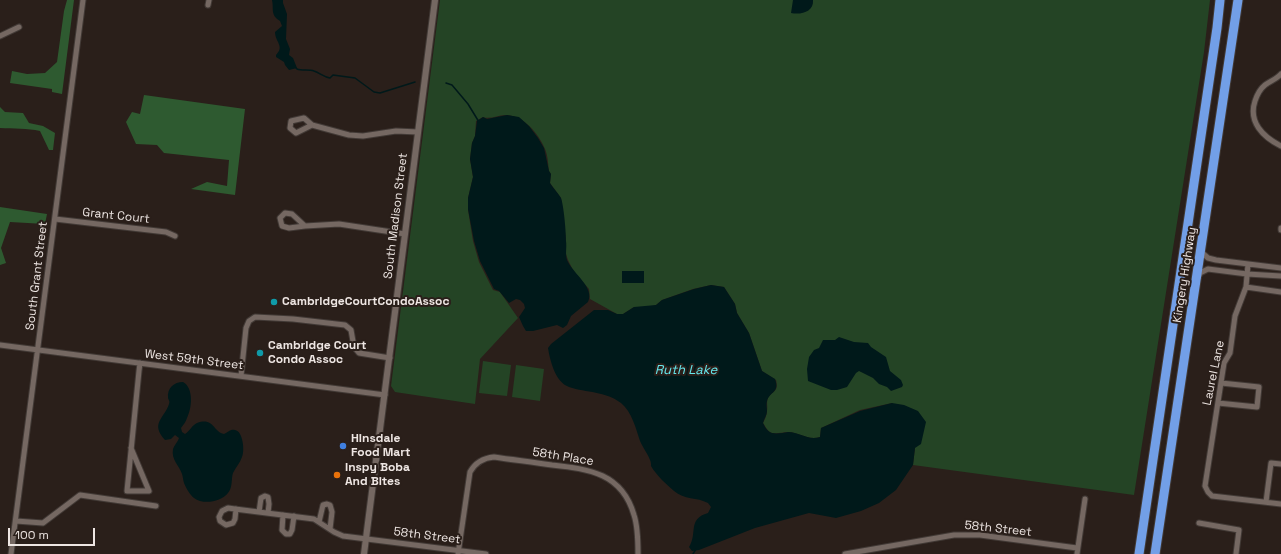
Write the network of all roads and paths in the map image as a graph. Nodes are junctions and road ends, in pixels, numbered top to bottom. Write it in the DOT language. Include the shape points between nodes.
graph roads {
  1 [pos="83,0"];
  2 [pos="435,0"];
  3 [pos="1220,0"];
  4 [pos="1238,0"];
  5 [pos="19,26"];
  6 [pos="0,36"];
  7 [pos="1281,74"];
  8 [pos="312,125"];
  9 [pos="418,132"];
  10 [pos="1281,146"];
  11 [pos="55,219"];
  12 [pos="305,226"];
  13 [pos="406,234"];
  14 [pos="175,236"];
  15 [pos="1200,251"];
  16 [pos="1248,264"];
  17 [pos="1281,268"];
  18 [pos="1247,274"];
  19 [pos="1281,276"];
  20 [pos="1195,283"];
  21 [pos="1246,288"];
  22 [pos="1281,292"];
  23 [pos="0,345"];
  24 [pos="38,350"];
  25 [pos="390,358"];
  26 [pos="140,363"];
  27 [pos="241,376"];
  28 [pos="1221,383"];
  29 [pos="385,395"];
  30 [pos="1218,403"];
  31 [pos="131,448"];
  32 [pos="1281,464"];
  33 [pos="1085,499"];
  34 [pos="1266,502"];
  35 [pos="1281,504"];
  36 [pos="156,506"];
  37 [pos="236,509"];
  38 [pos="259,512"];
  39 [pos="268,513"];
  40 [pos="283,515"];
  41 [pos="294,516"];
  42 [pos="16,521"];
  43 [pos="319,522"];
  44 [pos="1199,523"];
  45 [pos="330,529"];
  46 [pos="366,538"];
  47 [pos="1077,551"];
  48 [pos="458,552"];
  49 [pos="11,554"];
  50 [pos="364,554"];
  51 [pos="486,554"];
  52 [pos="638,554"];
  53 [pos="845,554"];
  54 [pos="1139,554"];
  55 [pos="1155,554"];
  56 [pos="1236,554"];
  1 -- 11 [label="street, South Grant Street"];
  2 -- 9 [label="street, South Madison Street"];
  3 -- 54 [label="highway, Kingery Highway"];
  4 -- 15 [label="highway, Kingery Highway"];
  5 -- 6 [label="street"];
  7 -- 10 [label="street" via="1264,85 1258,94 1253,114 1256,125"];
  8 -- 9 [label="street" via="355,136 396,131"];
  9 -- 13 [label="street, South Madison Street"];
  11 -- 14 [label="street, Grant Court" via="166,232"];
  11 -- 24 [label="street, South Grant Street"];
  12 -- 12 [label="street" via="292,214 285,213 280,218 282,226"];
  12 -- 13 [label="street" via="339,224"];
  13 -- 25 [label="street, South Madison Street"];
  15 -- 16 [label="street" via="1208,258"];
  15 -- 20 [label="highway, Kingery Highway"];
  16 -- 17 [label="street"];
  16 -- 18 [label="street, Laurel Lane"];
  18 -- 19 [label="street"];
  18 -- 20 [label="street" via="1208,269 1200,274"];
  18 -- 21 [label="street, Laurel Lane"];
  20 -- 55 [label="highway, Kingery Highway"];
  21 -- 22 [label="street"];
  21 -- 28 [label="street, Laurel Lane" via="1235,316 1230,353 1224,364"];
  23 -- 24 [label="street, West 59th Street"];
  24 -- 26 [label="street, West 59th Street"];
  24 -- 42 [label="street, South Grant Street"];
  25 -- 27 [label="street" via="359,353 354,347 352,330 345,325 256,317 249,320 246,328"];
  25 -- 29 [label="street, South Madison Street"];
  26 -- 27 [label="street, West 59th Street"];
  26 -- 31 [label="street"];
  27 -- 29 [label="street, West 59th Street"];
  28 -- 30 [label="street, Laurel Lane"];
  28 -- 30 [label="street" via="1259,387 1257,407"];
  29 -- 46 [label="street, South Madison Street"];
  30 -- 34 [label="street, Laurel Lane" via="1205,486 1212,496"];
  31 -- 31 [label="street" via="127,490 149,491 144,478"];
  32 -- 34 [label="street" via="1271,463"];
  33 -- 47 [label="street"];
  34 -- 35 [label="street"];
  36 -- 42 [label="street" via="80,495 43,523"];
  37 -- 38 [label="street, 58th Street"];
  38 -- 39 [label="street, 58th Street"];
  38 -- 39 [label="street" via="261,498 265,496 269,499"];
  39 -- 40 [label="street, 58th Street"];
  40 -- 41 [label="street, 58th Street"];
  40 -- 41 [label="street" via="282,530 286,534 290,534 292,530"];
  41 -- 43 [label="street, 58th Street"];
  42 -- 49 [label="street, South Grant Street"];
  43 -- 45 [label="street, 58th Street"];
  43 -- 45 [label="street" via="323,505 330,505"];
  44 -- 56 [label="street" via="1239,530"];
  45 -- 46 [label="street, 58th Street" via="343,536"];
  46 -- 48 [label="street, 58th Street"];
  46 -- 50 [label="street, South Madison Street"];
  47 -- 53 [label="street, 58th Street" via="996,537 960,534"];
  48 -- 51 [label="street, 58th Street"];
  48 -- 52 [label="street, 58th Place" via="468,475 477,462 489,458 581,468 599,473 616,485 630,502 636,523"];
}
